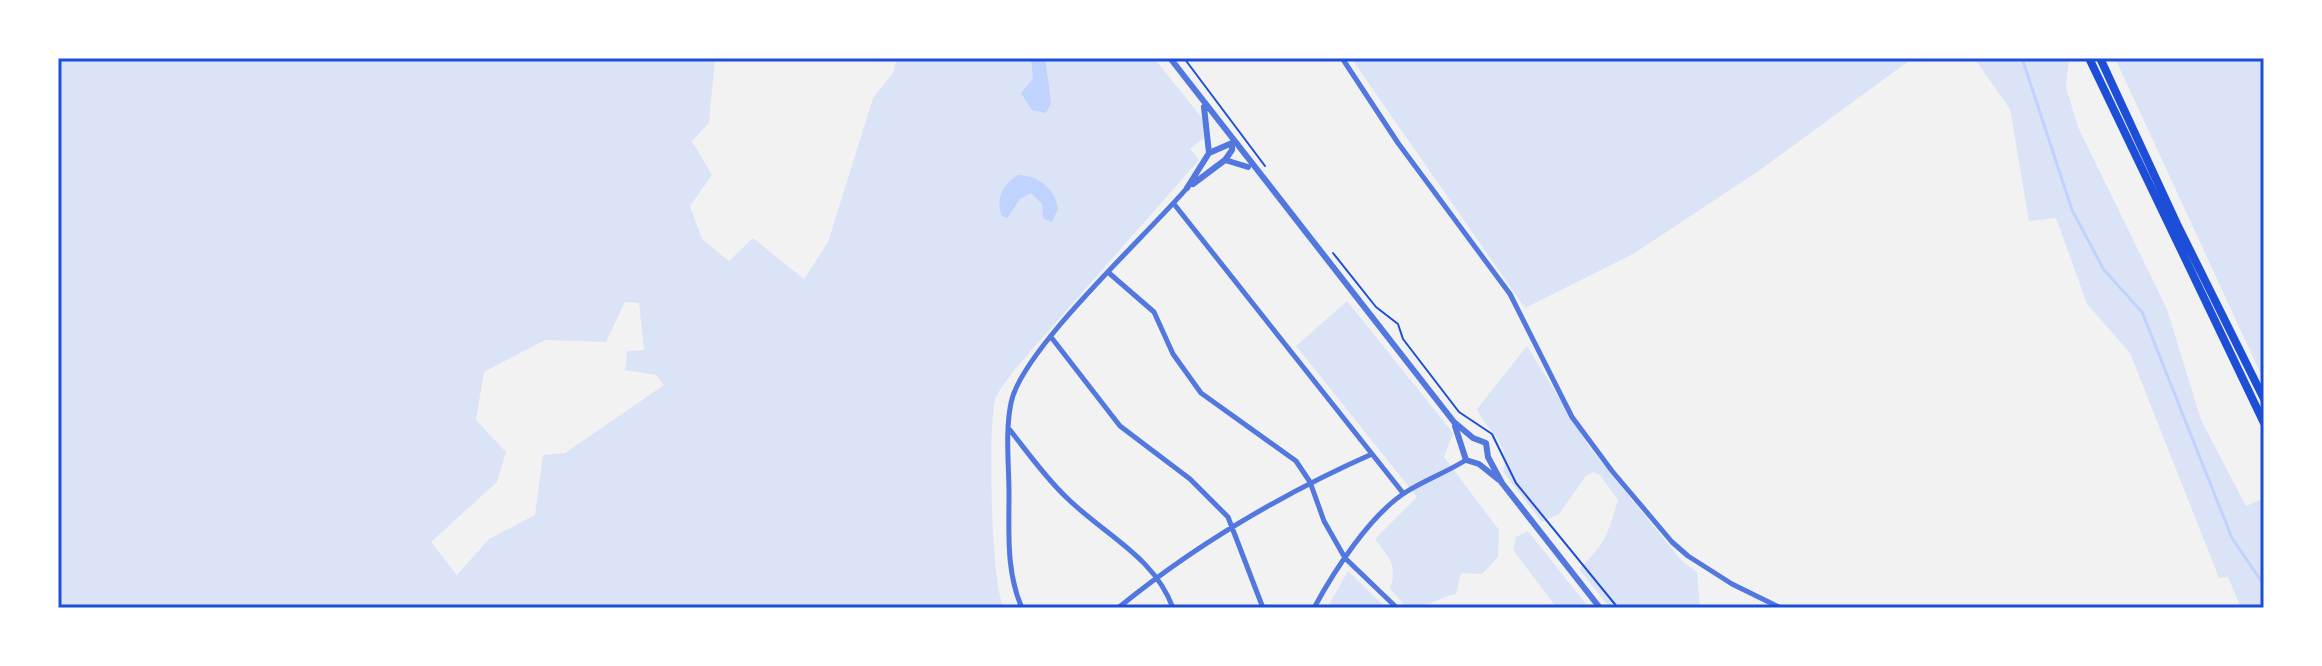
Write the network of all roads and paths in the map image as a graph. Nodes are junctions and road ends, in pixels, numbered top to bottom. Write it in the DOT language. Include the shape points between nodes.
graph roads {
  1 [pos="1184,58"];
  2 [pos="1342,58"];
  3 [pos="2089,58"];
  4 [pos="2100,58"];
  5 [pos="1170,59"];
  6 [pos="1203,103"];
  7 [pos="1232,143"];
  8 [pos="1209,153"];
  9 [pos="1225,160"];
  10 [pos="1253,169"];
  11 [pos="1272,177"];
  12 [pos="1187,188"];
  13 [pos="1174,204"];
  14 [pos="1328,248"];
  15 [pos="1109,273"];
  16 [pos="1051,337"];
  17 [pos="2264,399"];
  18 [pos="1454,422"];
  19 [pos="2264,423"];
  20 [pos="1009,429"];
  21 [pos="1473,438"];
  22 [pos="1464,446"];
  23 [pos="1372,454"];
  24 [pos="1488,457"];
  25 [pos="1466,460"];
  26 [pos="1479,464"];
  27 [pos="1310,482"];
  28 [pos="1502,483"];
  29 [pos="1403,493"];
  30 [pos="1235,529"];
  31 [pos="1345,558"];
  32 [pos="1157,577"];
  33 [pos="1022,608"];
  34 [pos="1118,608"];
  35 [pos="1173,608"];
  36 [pos="1263,608"];
  37 [pos="1314,608"];
  38 [pos="1397,608"];
  39 [pos="1600,608"];
  40 [pos="1618,608"];
  41 [pos="1781,608"];
  1 -- 11 [label="path"];
  2 -- 41 [label="street" via="1510,294 1572,417 1612,471 1688,556"];
  3 -- 19 [label="highway"];
  4 -- 17 [label="highway"];
  5 -- 6 [label="street"];
  6 -- 7 [label="street"];
  6 -- 8 [label="street"];
  7 -- 8 [label="street"];
  7 -- 9 [label="street"];
  7 -- 10 [label="street"];
  8 -- 12 [label="street"];
  9 -- 10 [label="street"];
  9 -- 12 [label="street"];
  10 -- 18 [label="street"];
  12 -- 13 [label="street"];
  13 -- 15 [label="street"];
  13 -- 23 [label="street"];
  14 -- 40 [label="path" via="1376,307 1398,324 1403,339 1459,412 1492,434 1516,483"];
  15 -- 16 [label="street"];
  15 -- 27 [label="street" via="1154,312 1173,354 1201,393 1279,446"];
  16 -- 20 [label="street" via="1017,383"];
  16 -- 30 [label="street" via="1120,426 1190,479"];
  18 -- 21 [label="street"];
  18 -- 22 [label="street"];
  20 -- 32 [label="street" via="1068,500"];
  20 -- 33 [label="street" via="1009,560"];
  21 -- 22 [label="street"];
  21 -- 24 [label="street" via="1486,443"];
  22 -- 25 [label="street"];
  23 -- 27 [label="street"];
  23 -- 29 [label="street"];
  24 -- 26 [label="street"];
  24 -- 28 [label="street"];
  25 -- 26 [label="street"];
  25 -- 29 [label="street"];
  26 -- 28 [label="street"];
  27 -- 30 [label="street"];
  27 -- 31 [label="street"];
  28 -- 39 [label="street"];
  29 -- 31 [label="street"];
  30 -- 32 [label="street"];
  30 -- 36 [label="street"];
  31 -- 37 [label="street"];
  31 -- 38 [label="street"];
  32 -- 34 [label="street"];
  32 -- 35 [label="street"];
}
